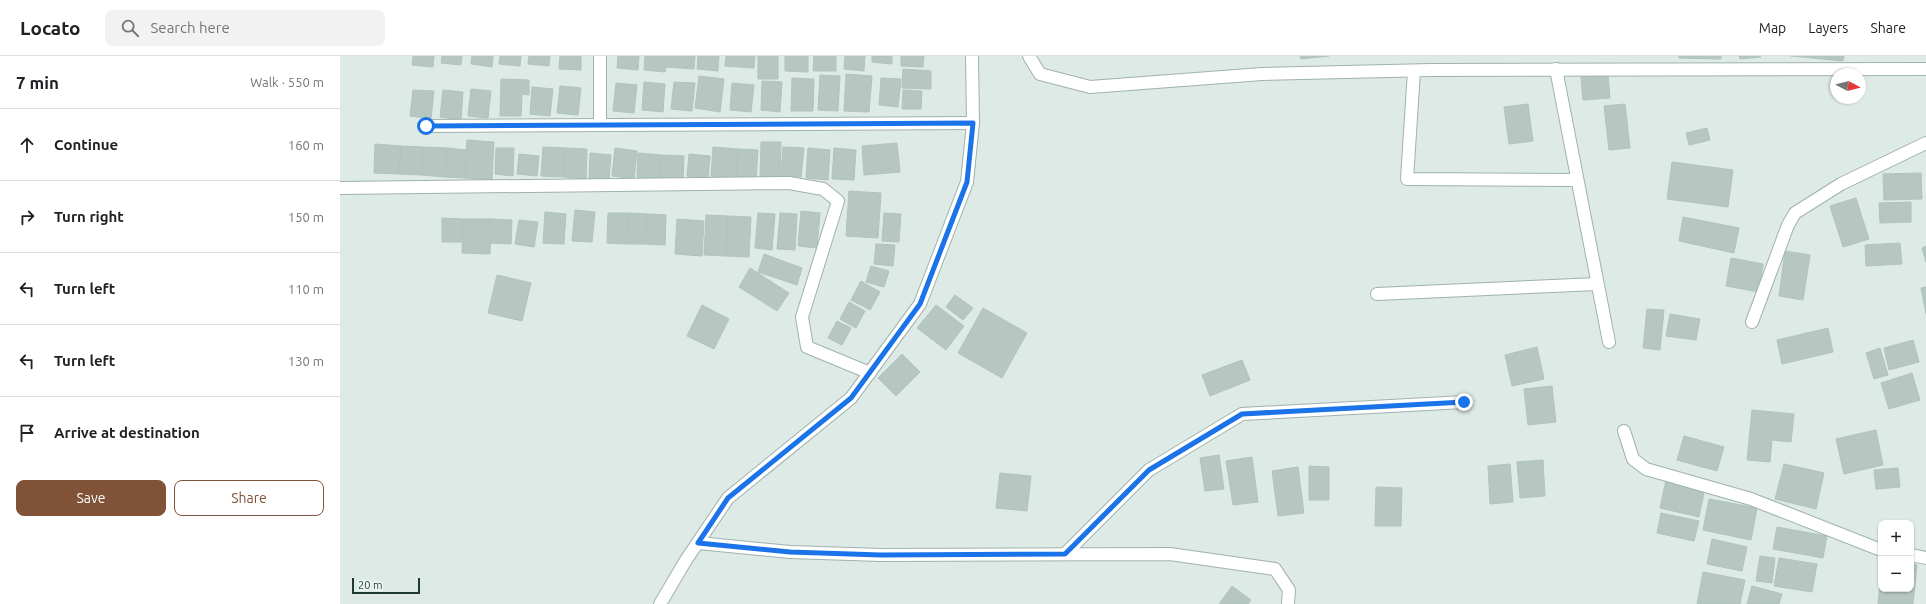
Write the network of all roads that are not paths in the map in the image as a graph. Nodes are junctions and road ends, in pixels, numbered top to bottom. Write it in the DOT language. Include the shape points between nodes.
graph roads {
  1 [pos="600,56"];
  2 [pos="972,56"];
  3 [pos="1029,56"];
  4 [pos="1556,69"];
  5 [pos="1926,69"];
  6 [pos="1414,71"];
  7 [pos="973,123"];
  8 [pos="600,125"];
  9 [pos="426,126"];
  10 [pos="1926,143"];
  11 [pos="1577,180"];
  12 [pos="340,188"];
  13 [pos="1597,284"];
  14 [pos="1377,294"];
  15 [pos="1752,322"];
  16 [pos="1609,342"];
  17 [pos="870,372"];
  18 [pos="1464,402"];
  19 [pos="1624,430"];
  20 [pos="698,543"];
  21 [pos="1878,549"];
  22 [pos="1065,554"];
  23 [pos="1914,556"];
  24 [pos="1926,558"];
  25 [pos="660,604"];
  26 [pos="1288,604"];
  1 -- 8 [label="street"];
  2 -- 7 [label="street"];
  3 -- 6 [label="street" via="1040,74 1090,87 1262,74"];
  4 -- 5 [label="street"];
  4 -- 6 [label="street"];
  4 -- 11 [label="street"];
  6 -- 11 [label="street" via="1406,179"];
  7 -- 8 [label="street"];
  7 -- 17 [label="street" via="967,182 920,304"];
  8 -- 9 [label="street"];
  10 -- 15 [label="street" via="1841,184 1795,213 1788,225"];
  11 -- 13 [label="street"];
  12 -- 17 [label="street" via="789,183 823,189 838,201 802,317 807,347"];
  13 -- 14 [label="street"];
  13 -- 16 [label="street"];
  17 -- 20 [label="street" via="851,398 728,498"];
  18 -- 22 [label="street" via="1242,414 1149,470"];
  19 -- 21 [label="street" via="1633,458 1646,469 1751,499"];
  20 -- 22 [label="street" via="790,552 880,555"];
  20 -- 25 [label="street"];
  22 -- 26 [label="street" via="1170,554 1275,569 1289,590"];
  23 -- 24 [label="street"];
}
